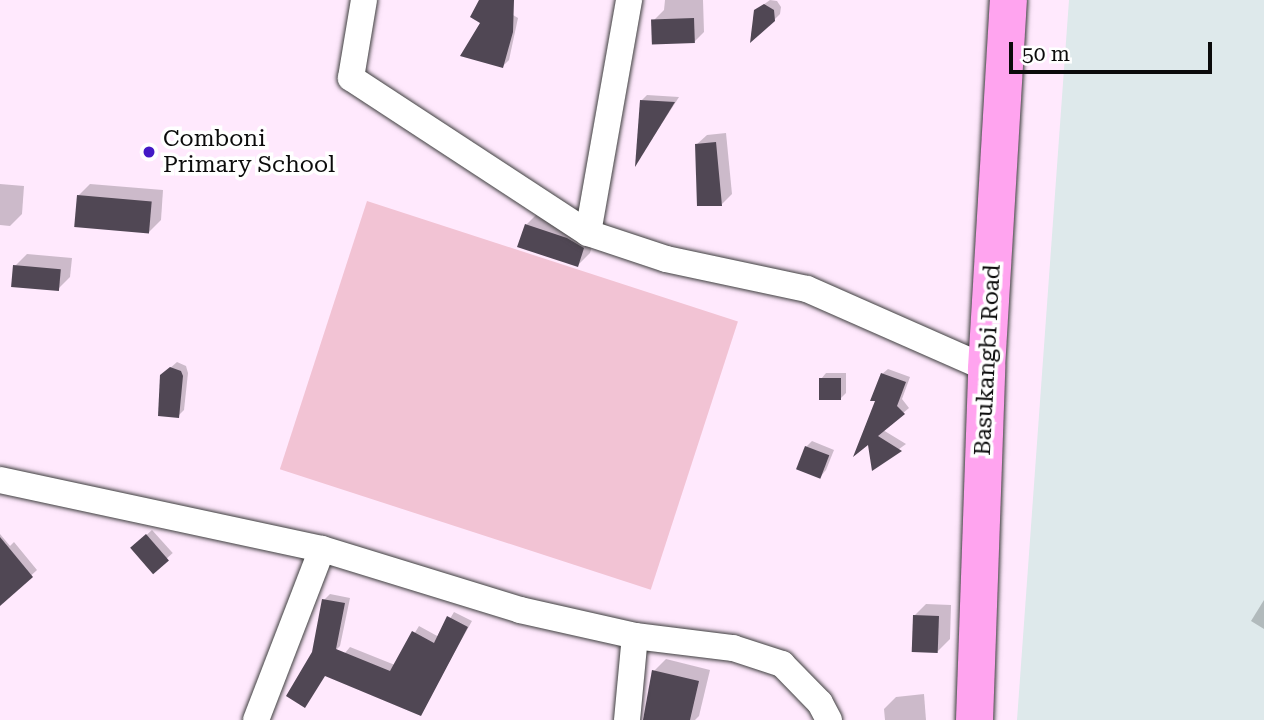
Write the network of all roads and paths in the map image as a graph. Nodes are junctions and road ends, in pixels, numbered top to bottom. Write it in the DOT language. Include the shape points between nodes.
graph roads {
  1 [pos="363,0"];
  2 [pos="629,0"];
  3 [pos="1008,0"];
  4 [pos="588,233"];
  5 [pos="986,368"];
  6 [pos="0,480"];
  7 [pos="323,549"];
  8 [pos="635,636"];
  9 [pos="256,720"];
  10 [pos="627,720"];
  11 [pos="829,720"];
  12 [pos="974,720"];
  1 -- 4 [label="street" via="351,78"];
  2 -- 4 [label="street"];
  3 -- 5 [label="street, Basukangbi Road"];
  4 -- 5 [label="street" via="666,259 807,289"];
  5 -- 12 [label="street, Basukangbi Road"];
  6 -- 7 [label="street"];
  7 -- 8 [label="street" via="520,610"];
  7 -- 9 [label="street"];
  8 -- 10 [label="street"];
  8 -- 11 [label="street" via="733,648 782,664 820,703"];
}
